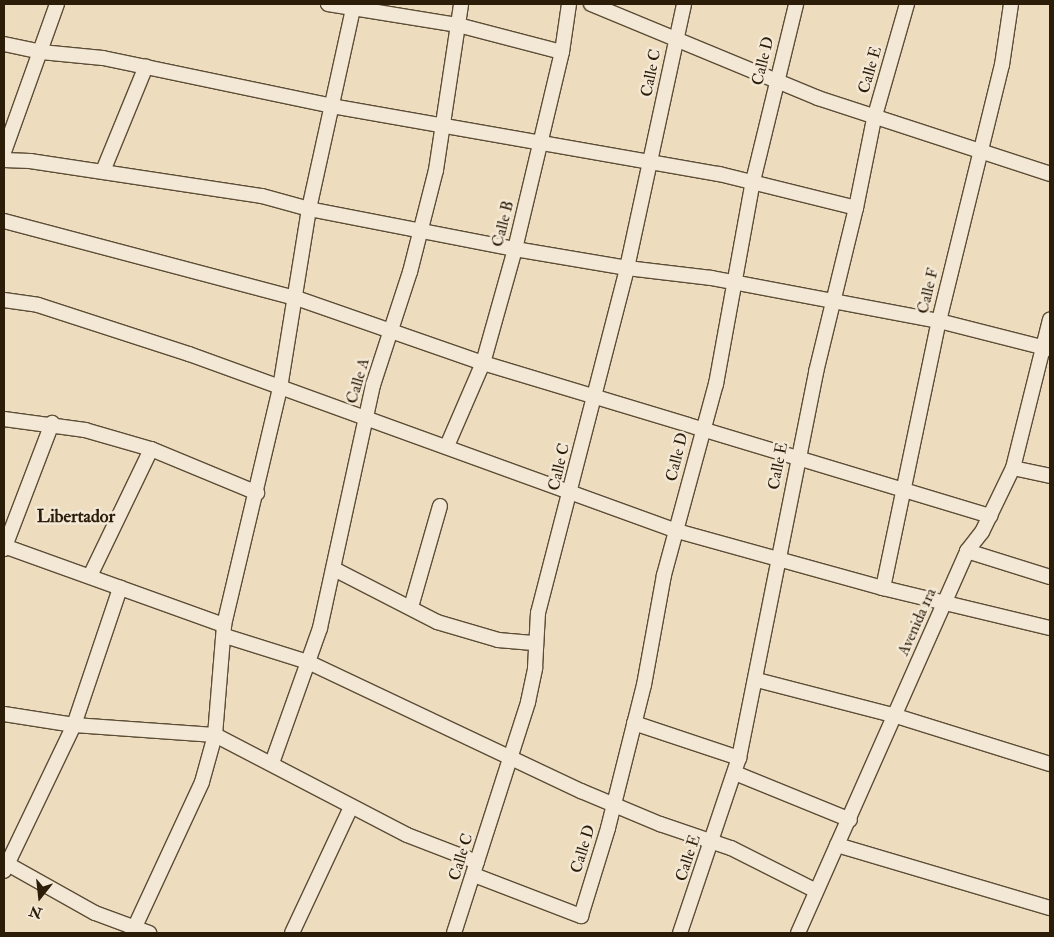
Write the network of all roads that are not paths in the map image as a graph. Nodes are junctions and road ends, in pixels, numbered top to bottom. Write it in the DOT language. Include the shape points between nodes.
graph roads {
  1 [pos="57,4"];
  2 [pos="328,4"];
  3 [pos="461,4"];
  4 [pos="569,4"];
  5 [pos="591,4"];
  6 [pos="684,4"];
  7 [pos="796,4"];
  8 [pos="907,4"];
  9 [pos="1011,4"];
  10 [pos="353,6"];
  11 [pos="458,25"];
  12 [pos="676,37"];
  13 [pos="4,44"];
  14 [pos="41,52"];
  15 [pos="562,52"];
  16 [pos="146,66"];
  17 [pos="776,81"];
  18 [pos="332,106"];
  19 [pos="874,118"];
  20 [pos="442,124"];
  21 [pos="540,144"];
  22 [pos="978,151"];
  23 [pos="4,152"];
  24 [pos="4,160"];
  25 [pos="651,164"];
  26 [pos="103,171"];
  27 [pos="1050,174"];
  28 [pos="753,181"];
  29 [pos="856,208"];
  30 [pos="309,209"];
  31 [pos="4,221"];
  32 [pos="420,230"];
  33 [pos="515,249"];
  34 [pos="627,268"];
  35 [pos="734,284"];
  36 [pos="296,298"];
  37 [pos="4,300"];
  38 [pos="833,300"];
  39 [pos="939,320"];
  40 [pos="1050,320"];
  41 [pos="392,330"];
  42 [pos="1047,348"];
  43 [pos="483,363"];
  44 [pos="280,388"];
  45 [pos="594,394"];
  46 [pos="4,419"];
  47 [pos="365,419"];
  48 [pos="52,424"];
  49 [pos="701,431"];
  50 [pos="448,446"];
  51 [pos="151,449"];
  52 [pos="797,459"];
  53 [pos="1013,468"];
  54 [pos="1050,476"];
  55 [pos="902,490"];
  56 [pos="257,493"];
  57 [pos="571,494"];
  58 [pos="440,506"];
  59 [pos="990,516"];
  60 [pos="677,530"];
  61 [pos="4,547"];
  62 [pos="967,551"];
  63 [pos="778,557"];
  64 [pos="334,570"];
  65 [pos="90,576"];
  66 [pos="1050,577"];
  67 [pos="120,588"];
  68 [pos="883,588"];
  69 [pos="945,603"];
  70 [pos="411,607"];
  71 [pos="1050,628"];
  72 [pos="225,630"];
  73 [pos="536,642"];
  74 [pos="308,662"];
  75 [pos="757,680"];
  76 [pos="4,714"];
  77 [pos="896,716"];
  78 [pos="634,723"];
  79 [pos="74,725"];
  80 [pos="215,735"];
  81 [pos="511,755"];
  82 [pos="739,758"];
  83 [pos="272,763"];
  84 [pos="1050,764"];
  85 [pos="735,773"];
  86 [pos="613,803"];
  87 [pos="351,807"];
  88 [pos="850,820"];
  89 [pos="711,842"];
  90 [pos="837,845"];
  91 [pos="5,865"];
  92 [pos="476,869"];
  93 [pos="816,891"];
  94 [pos="1050,908"];
  95 [pos="133,931"];
  96 [pos="149,933"];
  97 [pos="292,933"];
  98 [pos="454,933"];
  99 [pos="680,933"];
  100 [pos="798,933"];
  1 -- 14 [label="street"];
  2 -- 10 [label="street"];
  3 -- 11 [label="street, Calle A"];
  4 -- 15 [label="street, Calle B"];
  5 -- 12 [label="street"];
  6 -- 12 [label="street, Calle C"];
  7 -- 17 [label="street, Calle D"];
  8 -- 19 [label="street, Calle E"];
  9 -- 22 [label="street, Calle F" via="1002,64"];
  10 -- 11 [label="street"];
  10 -- 18 [label="street"];
  11 -- 15 [label="street"];
  11 -- 20 [label="street, Calle A"];
  12 -- 17 [label="street"];
  12 -- 25 [label="street, Calle C"];
  13 -- 14 [label="street"];
  14 -- 16 [label="street"];
  14 -- 23 [label="street"];
  15 -- 21 [label="street, Calle B"];
  16 -- 18 [label="street"];
  16 -- 26 [label="street"];
  17 -- 19 [label="street"];
  17 -- 28 [label="street, Calle D"];
  18 -- 20 [label="street"];
  18 -- 30 [label="street"];
  19 -- 22 [label="street"];
  19 -- 29 [label="street, Calle E"];
  20 -- 21 [label="street"];
  20 -- 32 [label="street, Calle A" via="436,170"];
  21 -- 25 [label="street"];
  21 -- 33 [label="street, Calle B"];
  22 -- 27 [label="street"];
  22 -- 39 [label="street, Calle F"];
  24 -- 26 [label="street"];
  25 -- 28 [label="street"];
  25 -- 34 [label="street, Calle C"];
  26 -- 30 [label="street" via="262,196"];
  28 -- 29 [label="street"];
  28 -- 35 [label="street, Calle D"];
  29 -- 38 [label="street, Calle E"];
  30 -- 32 [label="street"];
  30 -- 36 [label="street"];
  31 -- 36 [label="street"];
  32 -- 33 [label="street"];
  32 -- 41 [label="street, Calle A"];
  33 -- 34 [label="street"];
  33 -- 43 [label="street, Calle B"];
  34 -- 35 [label="street"];
  34 -- 45 [label="street, Calle C"];
  35 -- 38 [label="street"];
  35 -- 49 [label="street, Calle D" via="716,384"];
  36 -- 41 [label="street"];
  36 -- 44 [label="street"];
  37 -- 44 [label="street" via="38,305 113,328"];
  38 -- 39 [label="street"];
  38 -- 52 [label="street, Calle E"];
  39 -- 42 [label="street"];
  39 -- 55 [label="street, Calle F"];
  40 -- 42 [label="street, Avenida 1ra"];
  41 -- 43 [label="street"];
  41 -- 47 [label="street, Calle A"];
  42 -- 53 [label="street, Avenida 1ra"];
  43 -- 45 [label="street"];
  43 -- 50 [label="street, Calle B"];
  44 -- 47 [label="street"];
  44 -- 56 [label="street"];
  45 -- 49 [label="street"];
  45 -- 57 [label="street, Calle C"];
  46 -- 48 [label="street"];
  47 -- 50 [label="street"];
  47 -- 64 [label="street, Calle A"];
  48 -- 51 [label="street"];
  48 -- 61 [label="street"];
  49 -- 52 [label="street"];
  49 -- 60 [label="street, Calle D"];
  50 -- 57 [label="street"];
  51 -- 56 [label="street"];
  51 -- 65 [label="street"];
  52 -- 55 [label="street"];
  52 -- 63 [label="street, Calle E"];
  53 -- 54 [label="street"];
  53 -- 59 [label="street, Avenida 1ra"];
  55 -- 59 [label="street"];
  55 -- 68 [label="street, Calle F"];
  56 -- 72 [label="street"];
  57 -- 60 [label="street"];
  57 -- 73 [label="street, Calle C" via="547,577"];
  58 -- 70 [label="street"];
  59 -- 62 [label="street, Avenida 1ra"];
  60 -- 63 [label="street"];
  60 -- 78 [label="street, Calle D" via="653,621 644,685"];
  61 -- 65 [label="street"];
  62 -- 66 [label="street"];
  62 -- 69 [label="street, Avenida 1ra"];
  63 -- 68 [label="street"];
  63 -- 75 [label="street, Calle E"];
  64 -- 70 [label="street"];
  64 -- 74 [label="street, Calle A"];
  65 -- 67 [label="street"];
  67 -- 72 [label="street"];
  67 -- 79 [label="street"];
  68 -- 69 [label="street"];
  69 -- 71 [label="street"];
  69 -- 77 [label="street, Avenida 1ra"];
  70 -- 73 [label="street" via="436,622 470,633 498,640"];
  72 -- 74 [label="street"];
  72 -- 80 [label="street"];
  73 -- 81 [label="street, Calle C" via="533,676"];
  74 -- 81 [label="street"];
  74 -- 83 [label="street, Calle A"];
  75 -- 77 [label="street"];
  75 -- 82 [label="street, Calle E"];
  76 -- 79 [label="street"];
  77 -- 84 [label="street"];
  77 -- 88 [label="street, Avenida 1ra"];
  78 -- 82 [label="street"];
  78 -- 86 [label="street, Calle D"];
  79 -- 80 [label="street"];
  79 -- 91 [label="street"];
  80 -- 83 [label="street"];
  80 -- 95 [label="street" via="202,782"];
  81 -- 86 [label="street"];
  81 -- 92 [label="street, Calle C"];
  82 -- 85 [label="street, Calle E"];
  83 -- 87 [label="street"];
  85 -- 88 [label="street"];
  85 -- 89 [label="street, Calle E"];
  86 -- 89 [label="street"];
  86 -- 92 [label="street, Calle D" via="581,916"];
  87 -- 92 [label="street"];
  87 -- 97 [label="street"];
  88 -- 90 [label="street, Avenida 1ra"];
  89 -- 93 [label="street" via="775,868"];
  89 -- 99 [label="street, Calle E"];
  90 -- 93 [label="street, Avenida 1ra"];
  90 -- 94 [label="street"];
  91 -- 95 [label="street"];
  92 -- 98 [label="street, Calle C"];
  93 -- 100 [label="street, Avenida 1ra"];
  95 -- 96 [label="street"];
}
